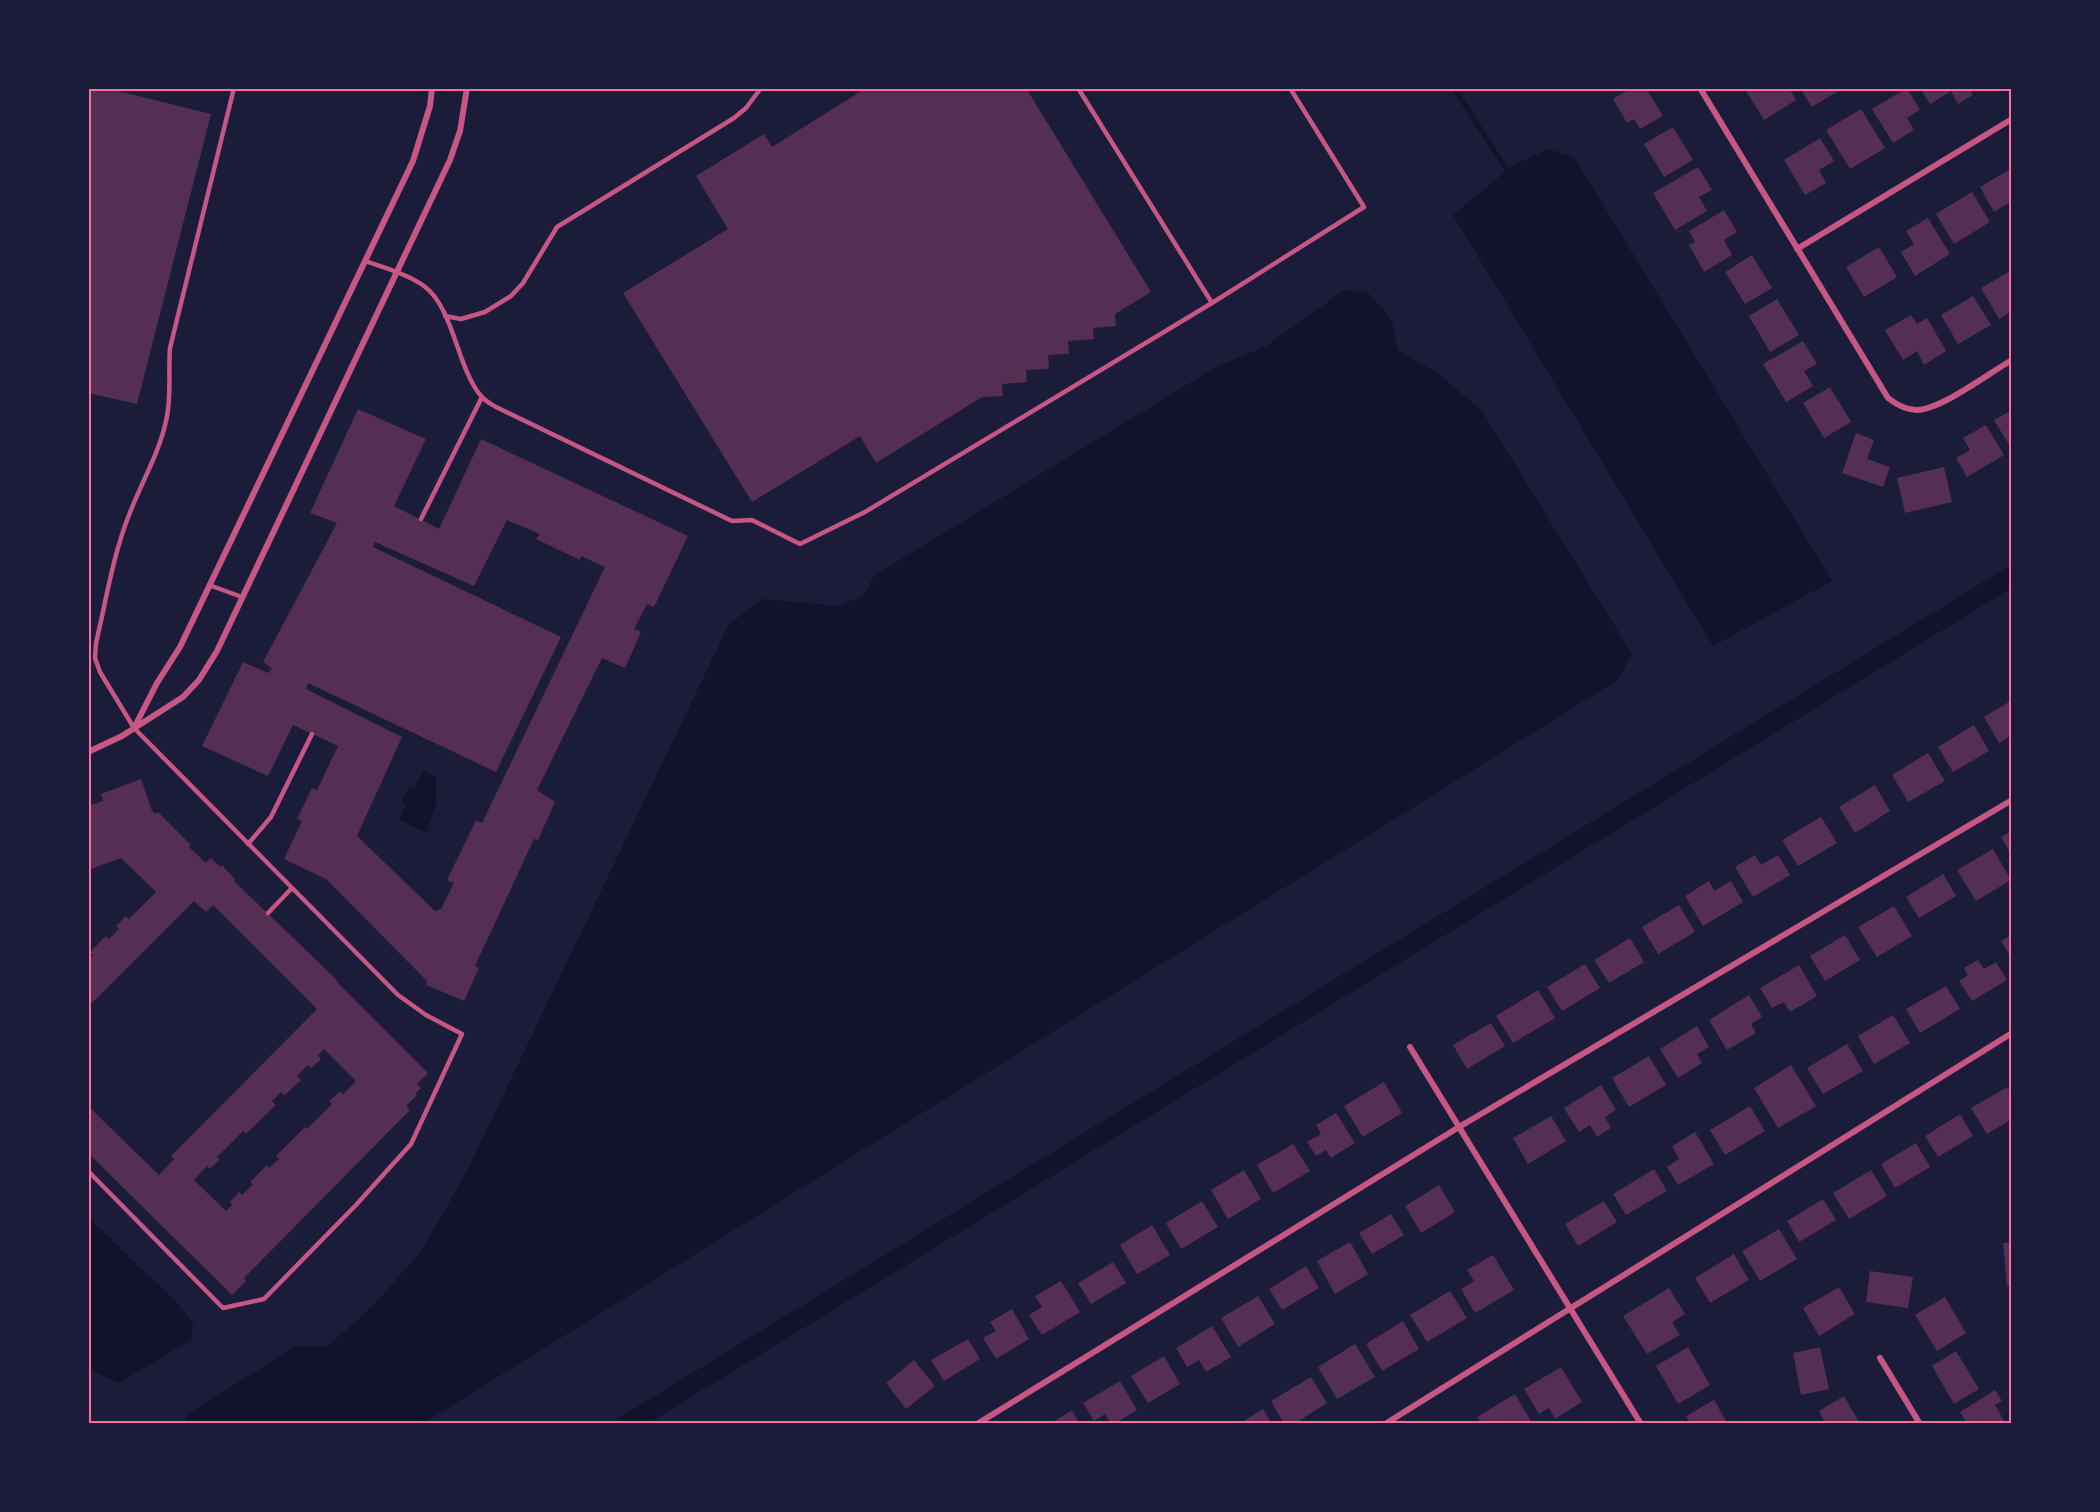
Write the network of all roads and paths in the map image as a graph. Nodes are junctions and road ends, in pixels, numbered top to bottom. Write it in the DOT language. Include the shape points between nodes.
graph roads {
  1 [pos="234,88"];
  2 [pos="432,88"];
  3 [pos="467,88"];
  4 [pos="761,88"];
  5 [pos="1078,88"];
  6 [pos="1290,88"];
  7 [pos="1700,88"];
  8 [pos="2012,119"];
  9 [pos="1797,249"];
  10 [pos="365,261"];
  11 [pos="398,272"];
  12 [pos="1212,303"];
  13 [pos="445,316"];
  14 [pos="2012,360"];
  15 [pos="482,397"];
  16 [pos="421,519"];
  17 [pos="209,585"];
  18 [pos="242,597"];
  19 [pos="134,728"];
  20 [pos="312,734"];
  21 [pos="88,752"];
  22 [pos="2012,800"];
  23 [pos="248,844"];
  24 [pos="292,888"];
  25 [pos="268,912"];
  26 [pos="2012,1033"];
  27 [pos="1410,1047"];
  28 [pos="1459,1127"];
  29 [pos="88,1171"];
  30 [pos="1571,1309"];
  31 [pos="1880,1358"];
  32 [pos="977,1424"];
  33 [pos="1385,1424"];
  34 [pos="1641,1424"];
  35 [pos="1920,1424"];
  1 -- 19 [label="lane" via="170,348 165,428 129,515 96,643 100,672"];
  2 -- 10 [label="street" via="413,161"];
  3 -- 11 [label="street" via="460,131 450,160"];
  4 -- 13 [label="lane" via="734,118 557,227 511,296 484,312 461,319"];
  5 -- 12 [label="lane"];
  6 -- 12 [label="lane" via="1364,207"];
  7 -- 9 [label="street"];
  8 -- 9 [label="street"];
  9 -- 14 [label="street" via="1894,403 1909,410 1936,405"];
  10 -- 11 [label="lane"];
  10 -- 17 [label="street"];
  11 -- 13 [label="lane" via="425,286"];
  11 -- 18 [label="street"];
  12 -- 15 [label="lane" via="866,512 800,544 752,520 732,521"];
  13 -- 15 [label="lane"];
  15 -- 16 [label="lane"];
  17 -- 18 [label="lane"];
  17 -- 19 [label="street" via="180,647"];
  18 -- 19 [label="street" via="199,680 183,698"];
  19 -- 21 [label="street"];
  19 -- 23 [label="lane"];
  20 -- 23 [label="lane" via="271,817"];
  22 -- 28 [label="street"];
  23 -- 24 [label="lane"];
  24 -- 25 [label="lane"];
  24 -- 29 [label="lane" via="398,996 462,1034 411,1143 264,1299 224,1308"];
  26 -- 30 [label="street"];
  27 -- 28 [label="street"];
  28 -- 30 [label="street"];
  28 -- 32 [label="street"];
  30 -- 33 [label="street"];
  30 -- 34 [label="street"];
  31 -- 35 [label="street"];
}
